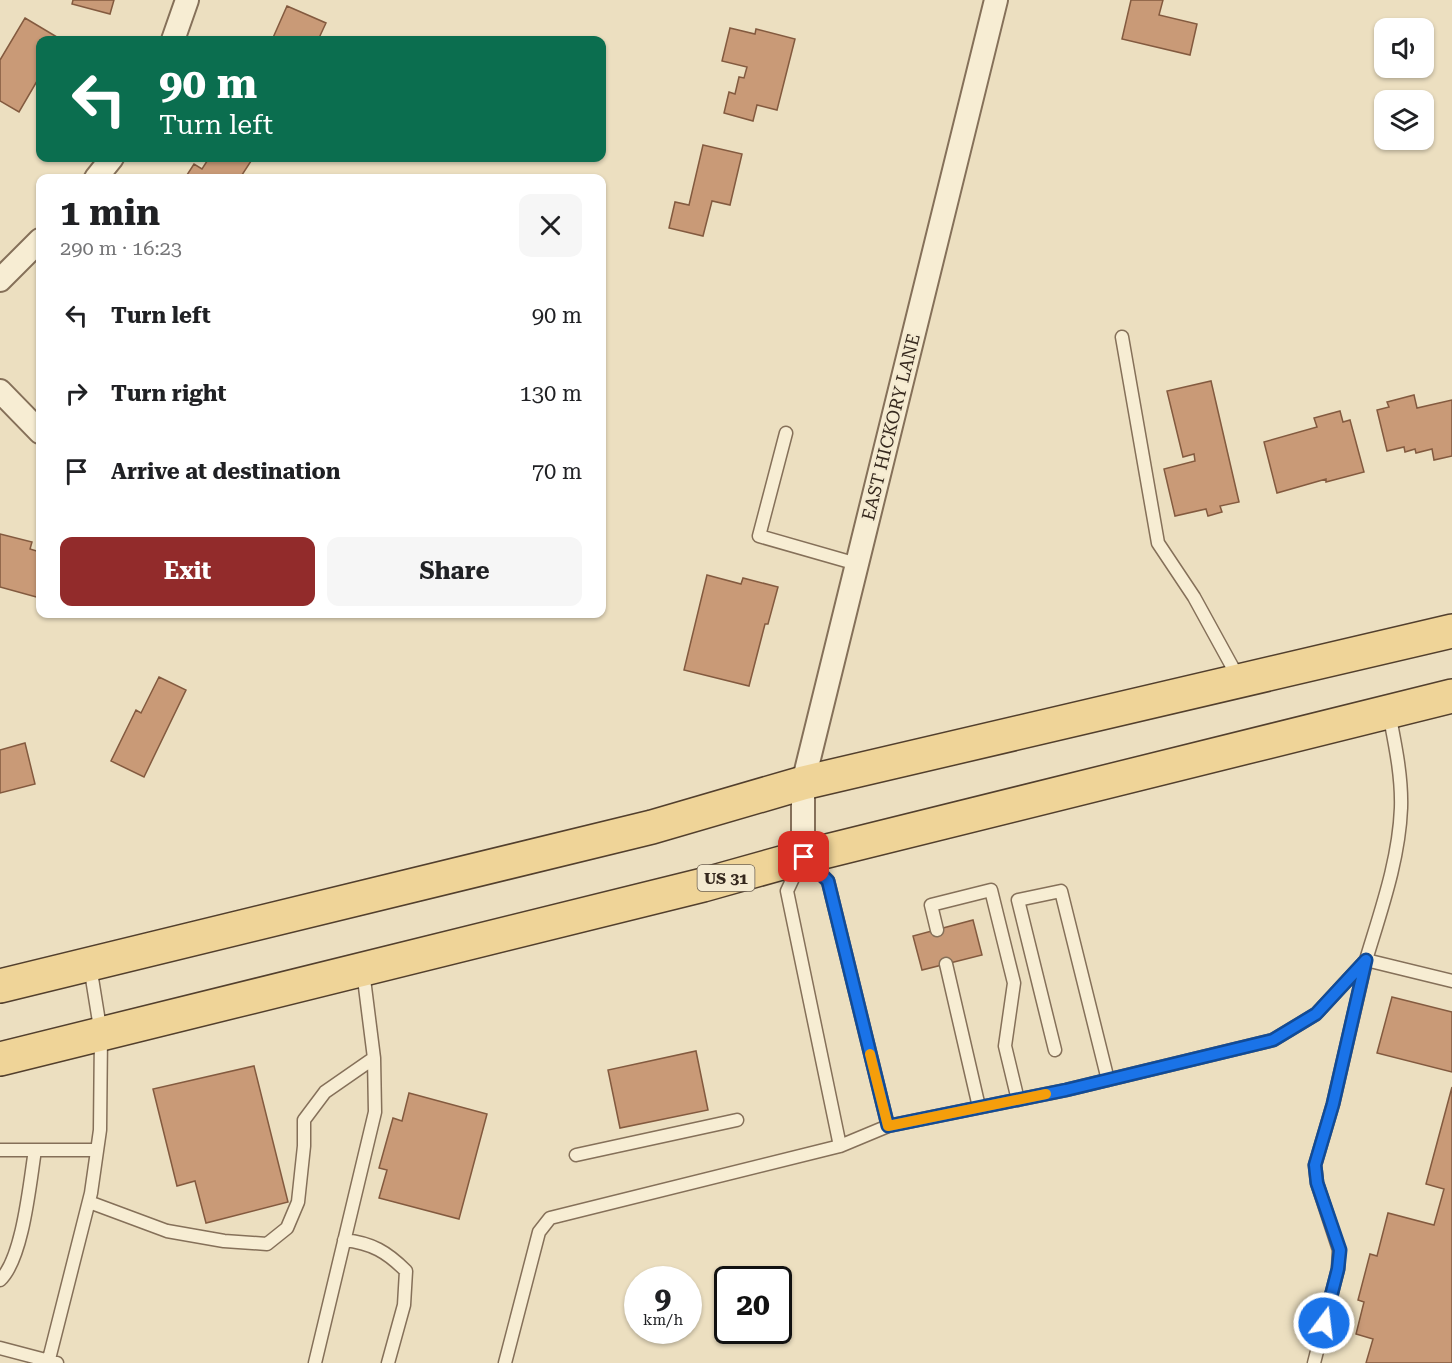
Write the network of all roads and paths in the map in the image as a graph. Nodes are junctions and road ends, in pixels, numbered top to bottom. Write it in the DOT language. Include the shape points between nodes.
graph roads {
  1 [pos="187,0"];
  2 [pos="996,0"];
  3 [pos="174,36"];
  4 [pos="36,244"];
  5 [pos="0,279"];
  6 [pos="1122,337"];
  7 [pos="0,391"];
  8 [pos="36,428"];
  9 [pos="786,433"];
  10 [pos="857,564"];
  11 [pos="1452,631"];
  12 [pos="1240,680"];
  13 [pos="1452,696"];
  14 [pos="1389,711"];
  15 [pos="803,783"];
  16 [pos="804,857"];
  17 [pos="937,930"];
  18 [pos="1366,960"];
  19 [pos="89,964"];
  20 [pos="946,964"];
  21 [pos="363,969"];
  22 [pos="1452,981"];
  23 [pos="0,986"];
  24 [pos="101,1034"];
  25 [pos="1055,1050"];
  26 [pos="374,1058"];
  27 [pos="0,1059"];
  28 [pos="1108,1080"];
  29 [pos="1018,1100"];
  30 [pos="979,1107"];
  31 [pos="737,1120"];
  32 [pos="888,1126"];
  33 [pos="840,1146"];
  34 [pos="0,1150"];
  35 [pos="35,1150"];
  36 [pos="97,1150"];
  37 [pos="576,1155"];
  38 [pos="89,1203"];
  39 [pos="344,1240"];
  40 [pos="0,1280"];
  41 [pos="0,1348"];
  42 [pos="51,1362"];
  43 [pos="315,1363"];
  44 [pos="388,1363"];
  45 [pos="505,1363"];
  46 [pos="1314,1363"];
  1 -- 3 [label="street"];
  2 -- 10 [label="street, EAST HICKORY LANE"];
  4 -- 5 [label="street"];
  6 -- 12 [label="lane" via="1158,543 1194,597"];
  7 -- 8 [label="street"];
  9 -- 10 [label="lane" via="759,536"];
  10 -- 15 [label="street, EAST HICKORY LANE"];
  11 -- 12 [label="main road"];
  12 -- 15 [label="main road"];
  13 -- 14 [label="main road, US 31"];
  14 -- 16 [label="main road, US 31"];
  14 -- 18 [label="lane" via="1399,764 1401,808 1394,862"];
  15 -- 16 [label="street, EAST HICKORY LANE"];
  15 -- 19 [label="main road" via="652,826"];
  16 -- 21 [label="main road, US 31"];
  16 -- 32 [label="lane" via="828,881"];
  16 -- 33 [label="lane" via="787,891"];
  17 -- 29 [label="lane" via="931,905 991,890 1014,983 1005,1046"];
  18 -- 22 [label="lane"];
  18 -- 28 [label="lane" via="1316,1014 1273,1040"];
  18 -- 46 [label="lane" via="1315,1165 1317,1183 1340,1250"];
  19 -- 23 [label="main road"];
  19 -- 24 [label="lane"];
  20 -- 30 [label="lane"];
  21 -- 24 [label="main road, US 31"];
  21 -- 26 [label="lane"];
  24 -- 27 [label="main road, US 31"];
  24 -- 36 [label="lane"];
  25 -- 28 [label="lane" via="1018,900 1061,891"];
  26 -- 38 [label="lane" via="325,1092 304,1120 297,1202 287,1228 267,1244 166,1231"];
  26 -- 39 [label="lane" via="375,1112"];
  28 -- 29 [label="lane"];
  29 -- 30 [label="lane"];
  30 -- 32 [label="lane"];
  31 -- 37 [label="lane"];
  32 -- 33 [label="lane"];
  33 -- 45 [label="lane" via="550,1218 539,1232"];
  34 -- 35 [label="lane"];
  35 -- 36 [label="lane"];
  35 -- 40 [label="lane" via="22,1231 8,1273"];
  36 -- 38 [label="lane"];
  38 -- 42 [label="lane"];
  39 -- 43 [label="lane"];
  39 -- 44 [label="lane" via="366,1243 393,1258 406,1271 404,1305"];
  41 -- 42 [label="lane"];
}
